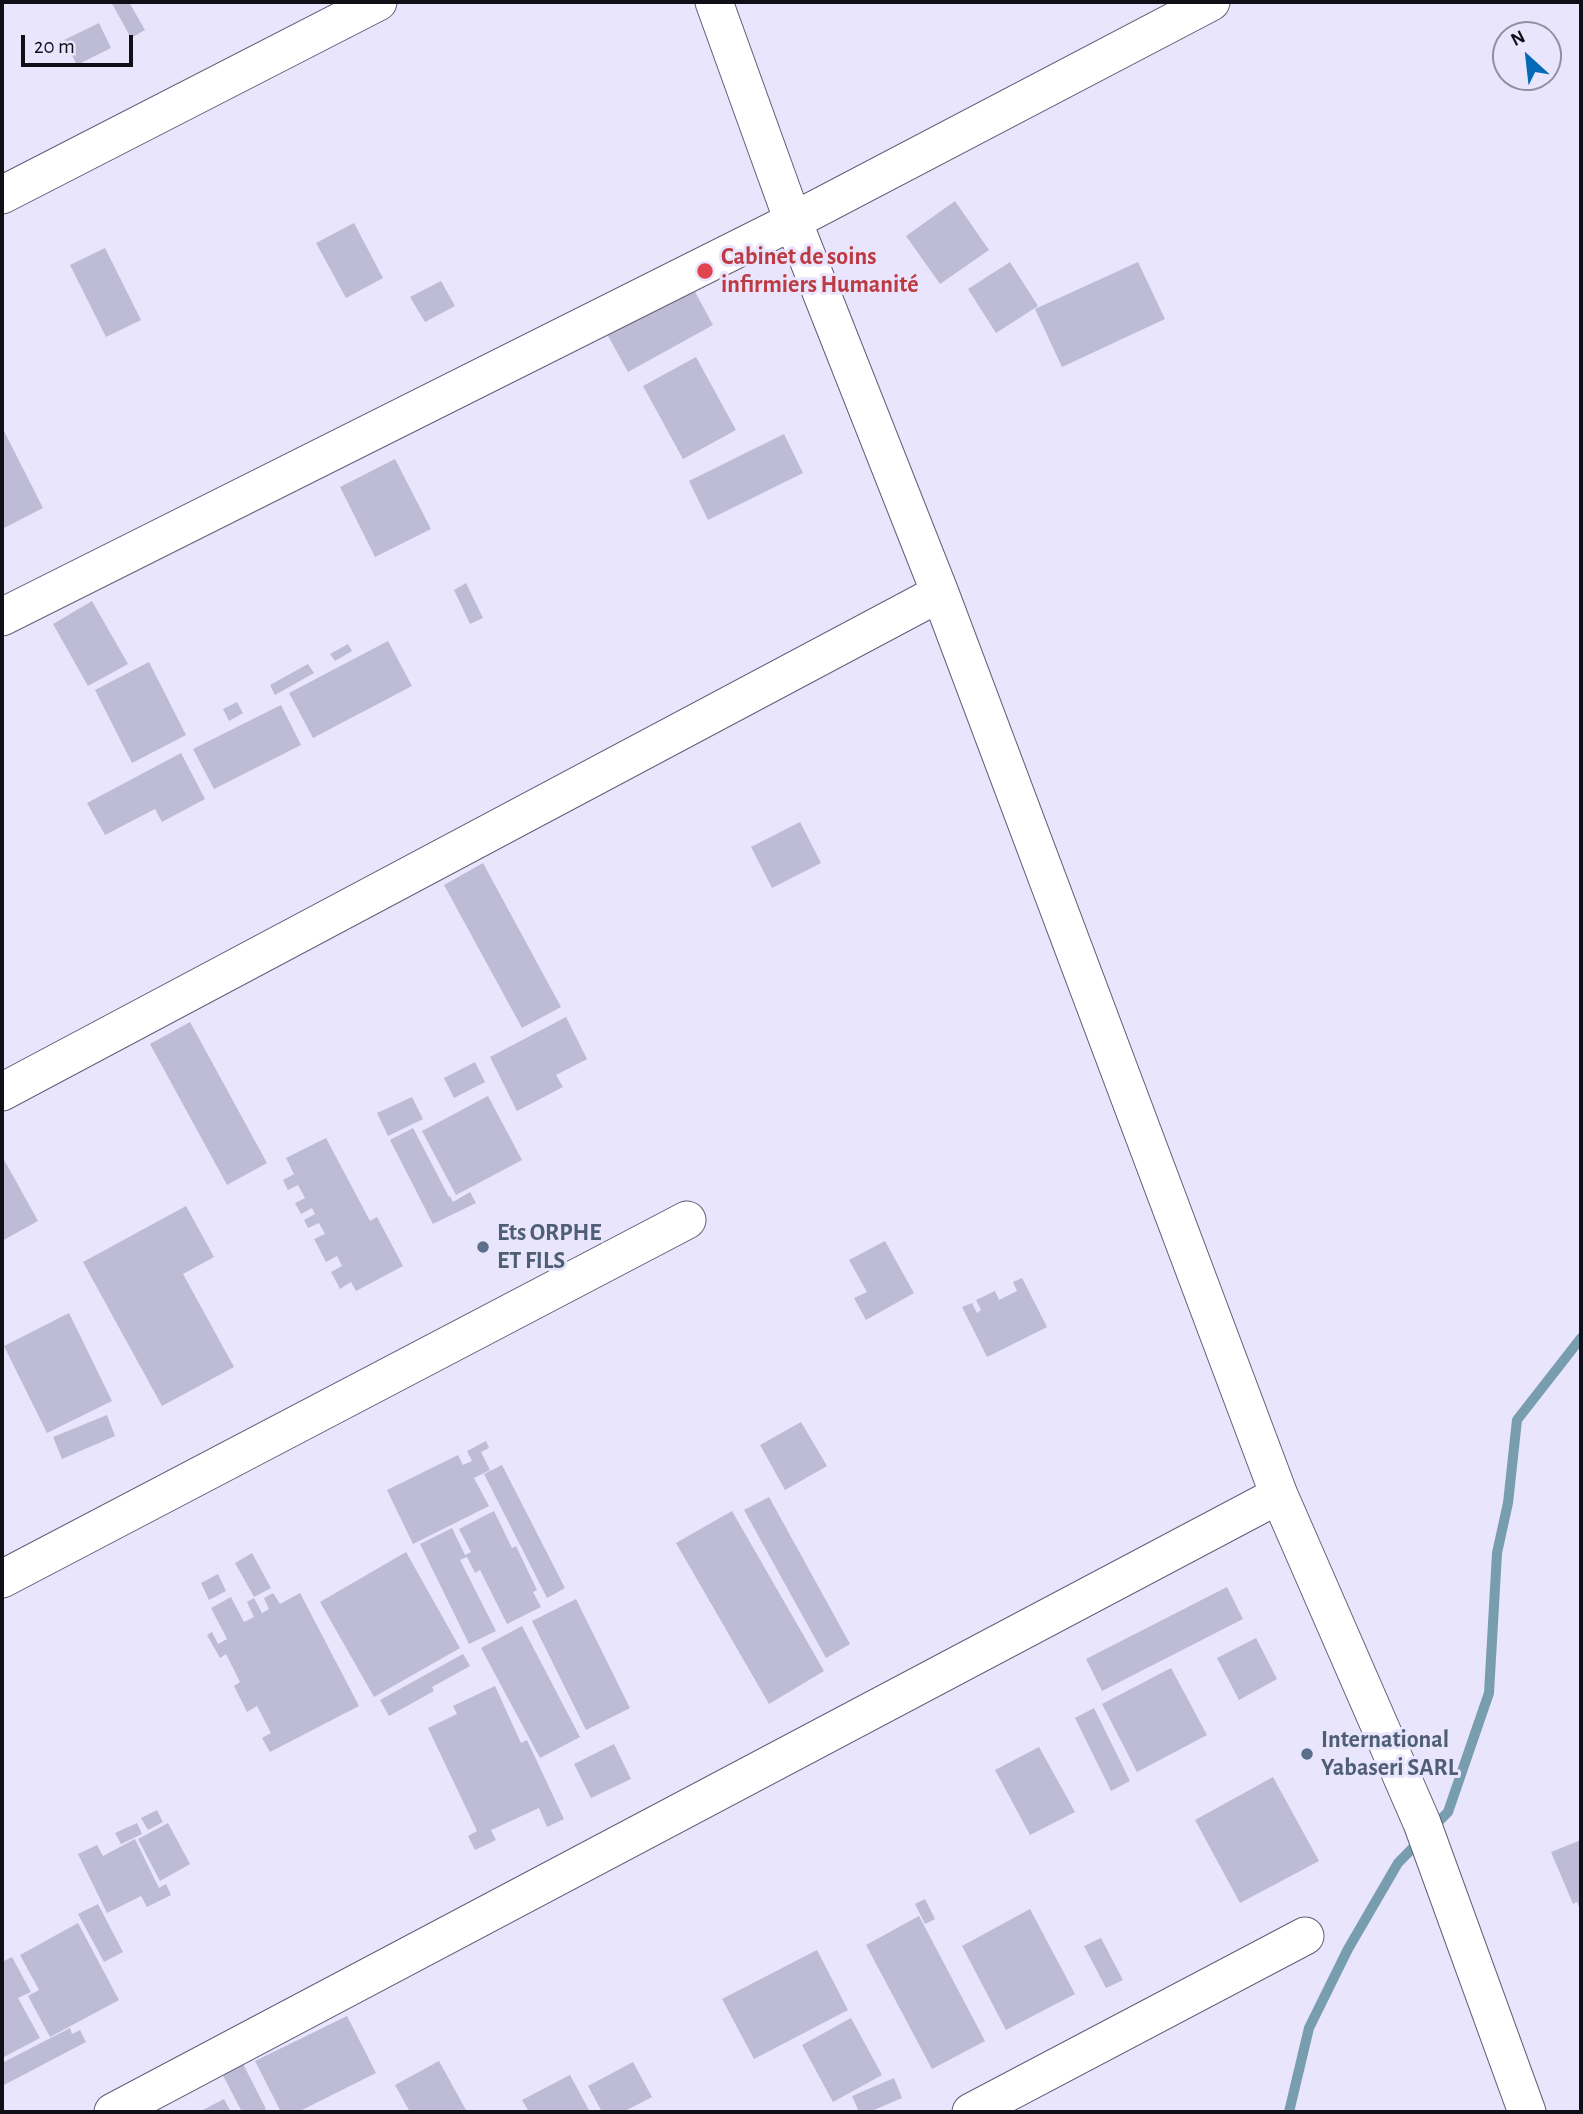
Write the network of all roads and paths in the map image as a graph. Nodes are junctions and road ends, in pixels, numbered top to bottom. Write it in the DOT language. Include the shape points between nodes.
graph roads {
  1 [pos="379,2"];
  2 [pos="714,2"];
  3 [pos="1211,2"];
  4 [pos="2,195"];
  5 [pos="793,221"];
  6 [pos="940,593"];
  7 [pos="2,617"];
  8 [pos="2,1092"];
  9 [pos="687,1220"];
  10 [pos="1279,1495"];
  11 [pos="2,1579"];
  12 [pos="1305,1936"];
  13 [pos="113,2112"];
  14 [pos="971,2112"];
  15 [pos="1527,2112"];
  1 -- 4 [label="street"];
  2 -- 5 [label="street"];
  3 -- 5 [label="street"];
  5 -- 6 [label="street"];
  5 -- 7 [label="street"];
  6 -- 8 [label="street"];
  6 -- 10 [label="street"];
  9 -- 11 [label="street"];
  10 -- 13 [label="street"];
  10 -- 15 [label="street" via="1422,1823"];
  12 -- 14 [label="street"];
}
